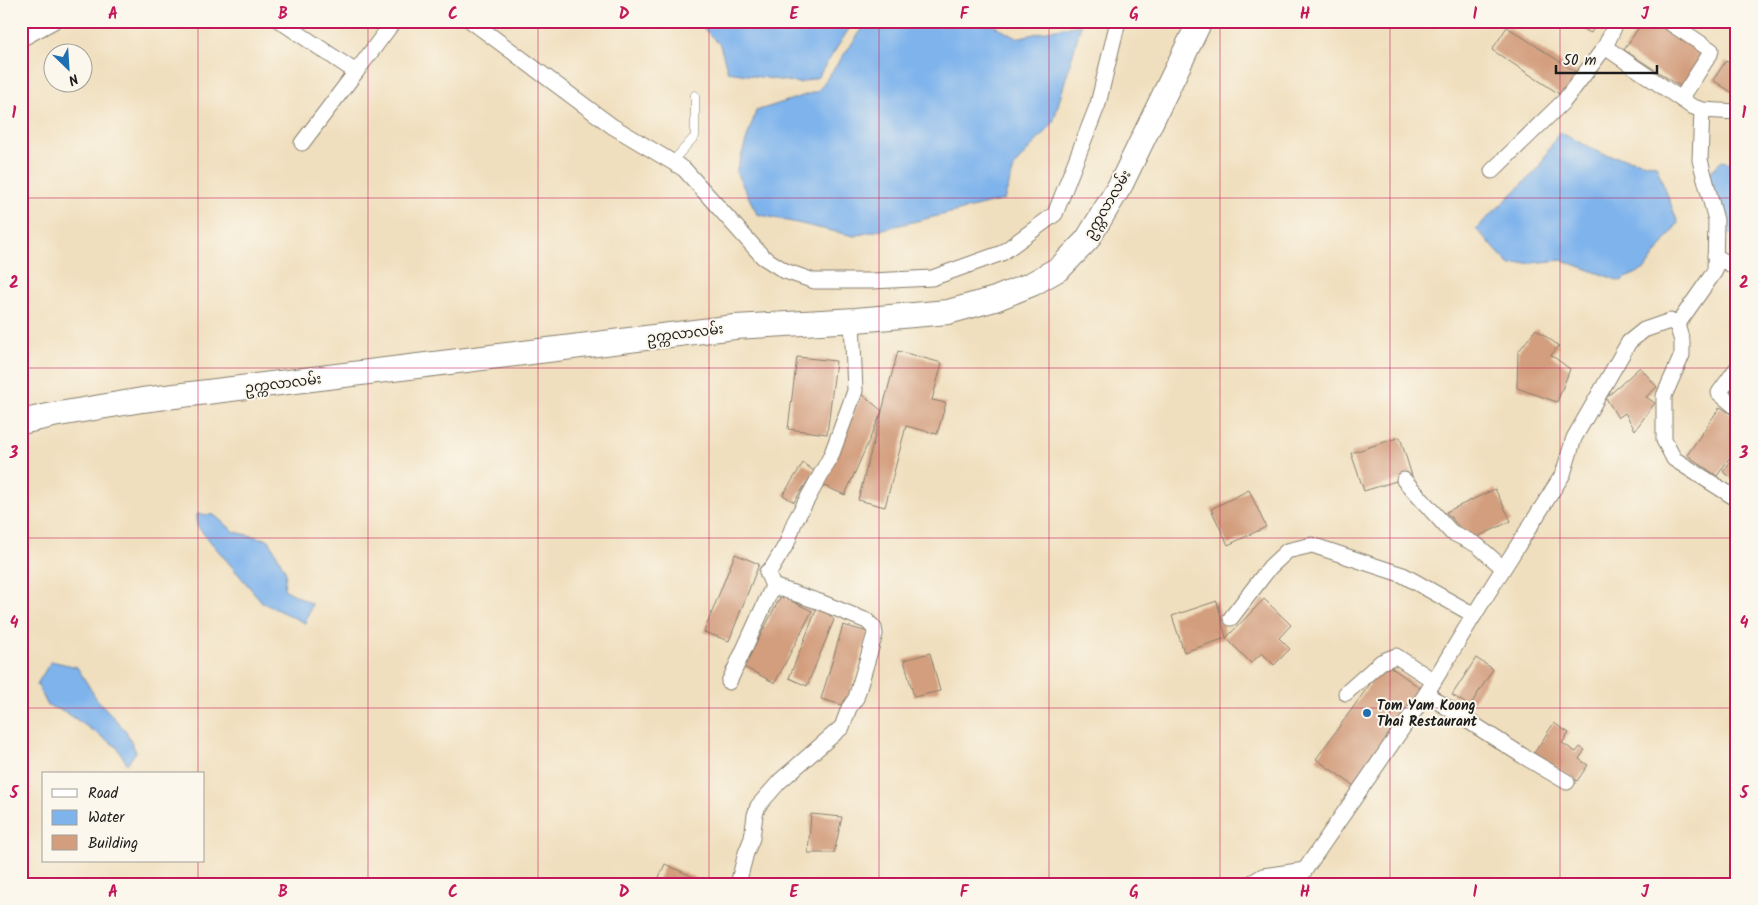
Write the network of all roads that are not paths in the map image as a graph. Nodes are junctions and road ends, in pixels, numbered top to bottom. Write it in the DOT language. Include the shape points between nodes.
graph roads {
  1 [pos="54,21"];
  2 [pos="280,21"];
  3 [pos="394,21"];
  4 [pos="471,21"];
  5 [pos="1118,21"];
  6 [pos="1200,21"];
  7 [pos="1617,21"];
  8 [pos="1667,21"];
  9 [pos="22,37"];
  10 [pos="1605,47"];
  11 [pos="356,72"];
  12 [pos="696,95"];
  13 [pos="1681,99"];
  14 [pos="1702,110"];
  15 [pos="1737,112"];
  16 [pos="302,143"];
  17 [pos="672,162"];
  18 [pos="1492,170"];
  19 [pos="1715,256"];
  20 [pos="1737,268"];
  21 [pos="852,320"];
  22 [pos="1678,325"];
  23 [pos="1737,368"];
  24 [pos="1737,408"];
  25 [pos="21,422"];
  26 [pos="1404,480"];
  27 [pos="1737,499"];
  28 [pos="1503,568"];
  29 [pos="773,586"];
  30 [pos="1474,614"];
  31 [pos="1231,618"];
  32 [pos="729,682"];
  33 [pos="1430,687"];
  34 [pos="1346,693"];
  35 [pos="1567,782"];
  36 [pos="1302,877"];
  37 [pos="738,884"];
  38 [pos="1250,884"];
  1 -- 9 [label="street"];
  2 -- 11 [label="street"];
  3 -- 11 [label="street"];
  4 -- 17 [label="street" via="612,126"];
  5 -- 17 [label="street" via="1098,104 1055,214 1002,253 932,278 814,281 785,271 762,257 684,169"];
  6 -- 21 [label="main road, ဥက္ကလာလမ်း" via="1121,184 1086,240 1060,268 995,299 948,312"];
  7 -- 10 [label="street"];
  8 -- 13 [label="street" via="1711,50"];
  10 -- 13 [label="street"];
  10 -- 18 [label="street" via="1564,101"];
  11 -- 16 [label="street"];
  12 -- 17 [label="lane" via="695,136"];
  13 -- 14 [label="street"];
  14 -- 15 [label="street"];
  14 -- 19 [label="street" via="1700,160 1716,220"];
  19 -- 20 [label="street"];
  19 -- 22 [label="street" via="1715,271"];
  21 -- 25 [label="main road, ဥက္ကလာလမ်း" via="735,327 152,398"];
  21 -- 29 [label="street" via="854,392 830,456 794,523 787,543 767,572"];
  22 -- 27 [label="street" via="1683,348 1664,396 1664,440 1674,459"];
  22 -- 28 [label="street" via="1670,321 1644,330 1630,342 1574,438 1562,474"];
  23 -- 24 [label="street" via="1719,393"];
  26 -- 28 [label="street" via="1451,532 1477,545"];
  28 -- 30 [label="street"];
  29 -- 32 [label="street"];
  29 -- 37 [label="street" via="867,621 875,634 856,698 842,727 785,777 758,806"];
  30 -- 31 [label="street" via="1403,575 1312,545 1286,551"];
  30 -- 33 [label="street"];
  33 -- 34 [label="street" via="1396,656 1381,662"];
  33 -- 35 [label="street" via="1523,756"];
  33 -- 36 [label="street"];
  36 -- 38 [label="street" via="1262,876"];
}
